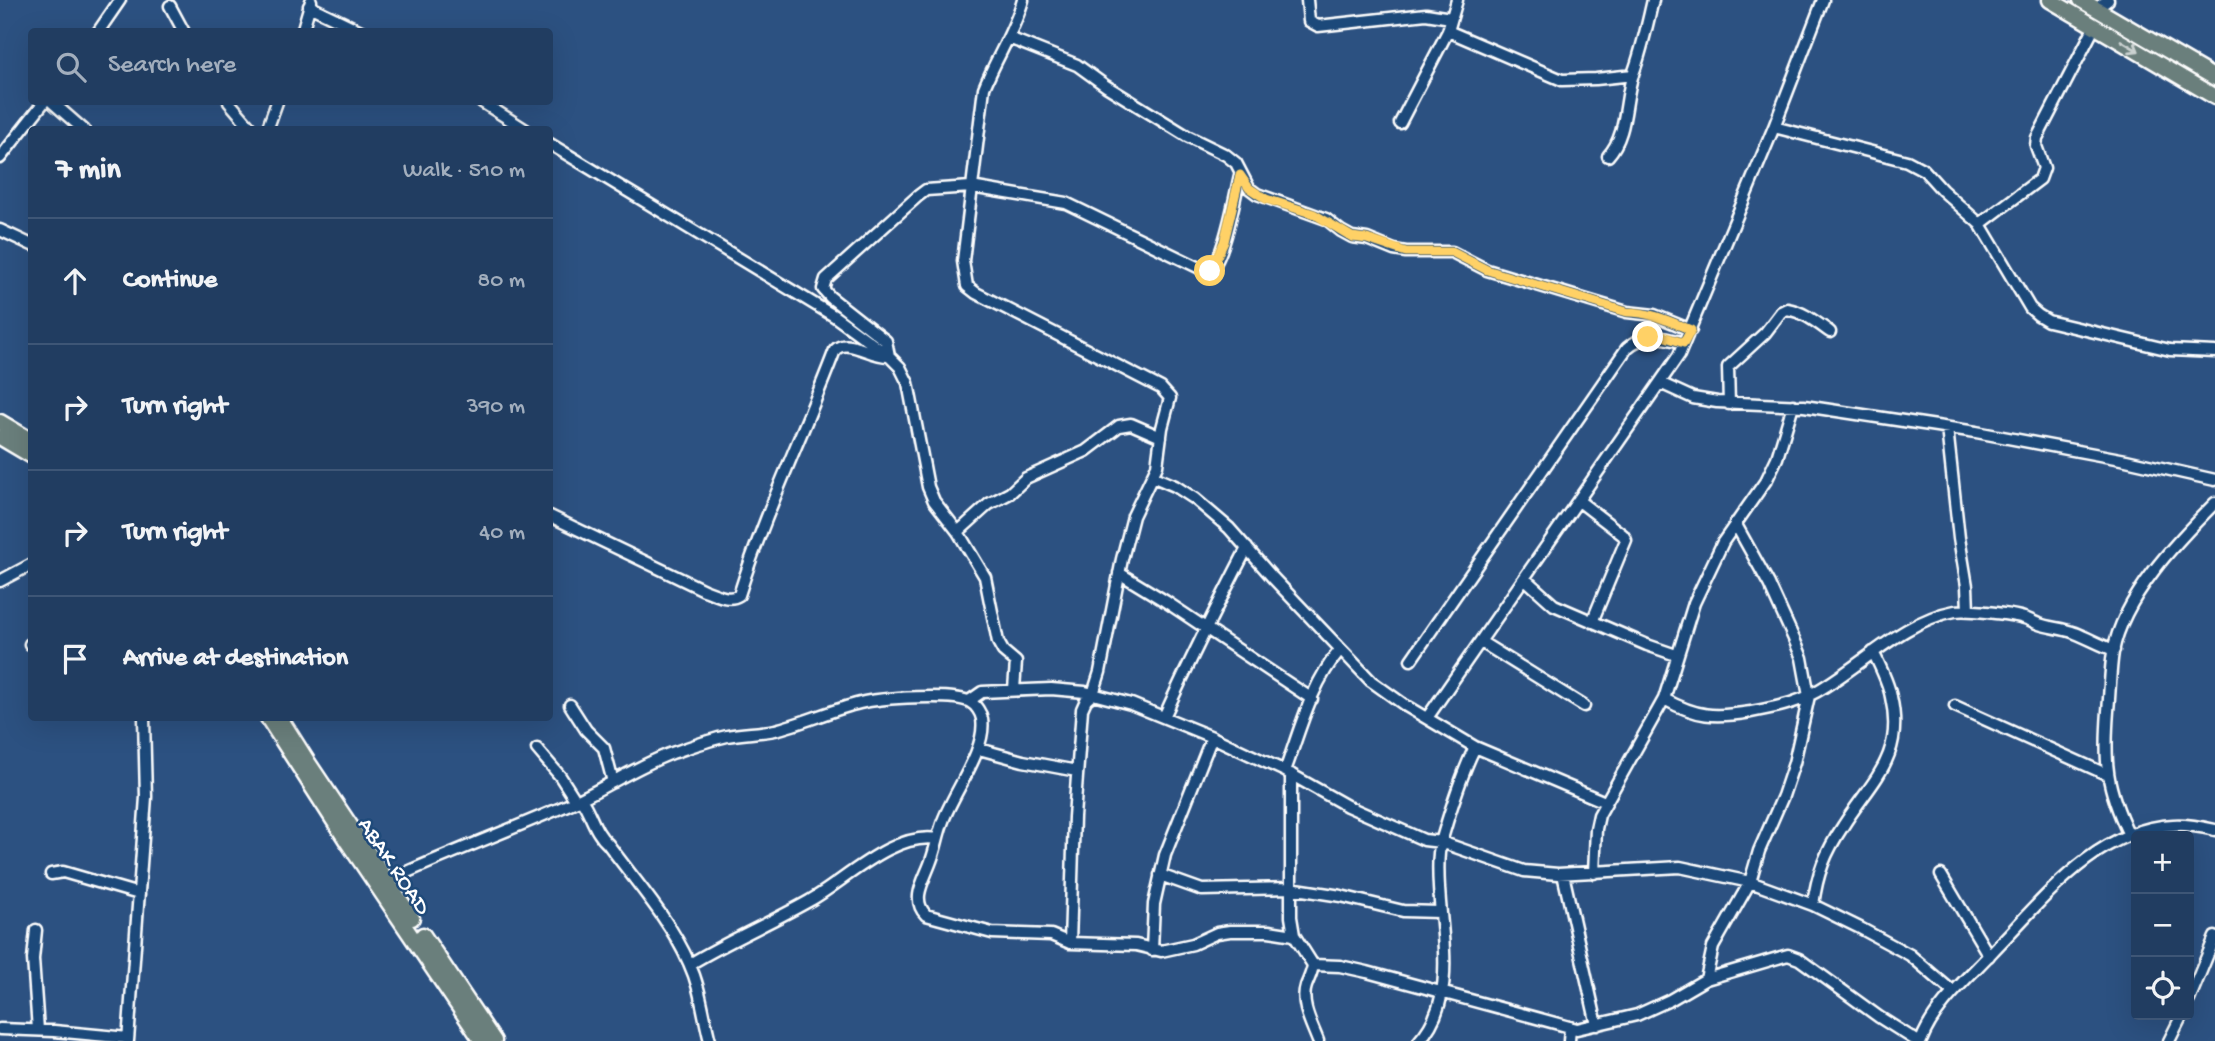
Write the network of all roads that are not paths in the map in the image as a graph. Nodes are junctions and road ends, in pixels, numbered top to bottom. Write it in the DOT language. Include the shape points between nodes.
graph roads {
  1 [pos="120,0"];
  2 [pos="1023,0"];
  3 [pos="1307,0"];
  4 [pos="1457,0"];
  5 [pos="1653,0"];
  6 [pos="1823,0"];
  7 [pos="2050,0"];
  8 [pos="2081,0"];
  9 [pos="310,3"];
  10 [pos="2102,4"];
  11 [pos="170,6"];
  12 [pos="1451,18"];
  13 [pos="2095,26"];
  14 [pos="101,28"];
  15 [pos="182,28"];
  16 [pos="303,28"];
  17 [pos="356,28"];
  18 [pos="1448,31"];
  19 [pos="1009,38"];
  20 [pos="1633,75"];
  21 [pos="2215,78"];
  22 [pos="2215,97"];
  23 [pos="42,105"];
  24 [pos="55,105"];
  25 [pos="232,105"];
  26 [pos="276,105"];
  27 [pos="487,105"];
  28 [pos="1401,123"];
  29 [pos="79,126"];
  30 [pos="250,126"];
  31 [pos="268,126"];
  32 [pos="520,126"];
  33 [pos="1774,127"];
  34 [pos="553,146"];
  35 [pos="1608,156"];
  36 [pos="0,159"];
  37 [pos="1240,175"];
  38 [pos="971,187"];
  39 [pos="1980,224"];
  40 [pos="0,230"];
  41 [pos="28,243"];
  42 [pos="1691,330"];
  43 [pos="1830,332"];
  44 [pos="1684,343"];
  45 [pos="2215,352"];
  46 [pos="889,356"];
  47 [pos="1660,383"];
  48 [pos="1729,404"];
  49 [pos="1793,405"];
  50 [pos="0,422"];
  51 [pos="1947,428"];
  52 [pos="0,437"];
  53 [pos="1161,437"];
  54 [pos="28,439"];
  55 [pos="28,454"];
  56 [pos="1154,477"];
  57 [pos="2215,480"];
  58 [pos="1579,501"];
  59 [pos="2215,503"];
  60 [pos="553,517"];
  61 [pos="1735,523"];
  62 [pos="958,532"];
  63 [pos="1247,548"];
  64 [pos="28,566"];
  65 [pos="1119,573"];
  66 [pos="1524,578"];
  67 [pos="0,581"];
  68 [pos="1968,610"];
  69 [pos="1592,622"];
  70 [pos="1205,627"];
  71 [pos="1481,642"];
  72 [pos="1340,650"];
  73 [pos="2114,650"];
  74 [pos="1873,652"];
  75 [pos="1676,655"];
  76 [pos="1411,660"];
  77 [pos="1014,690"];
  78 [pos="1093,694"];
  79 [pos="1809,696"];
  80 [pos="1312,699"];
  81 [pos="1664,699"];
  82 [pos="969,701"];
  83 [pos="570,705"];
  84 [pos="1584,706"];
  85 [pos="1955,706"];
  86 [pos="1164,717"];
  87 [pos="1427,718"];
  88 [pos="144,721"];
  89 [pos="270,721"];
  90 [pos="282,721"];
  91 [pos="1212,737"];
  92 [pos="1475,747"];
  93 [pos="537,749"];
  94 [pos="979,749"];
  95 [pos="1077,771"];
  96 [pos="1288,773"];
  97 [pos="2108,775"];
  98 [pos="613,782"];
  99 [pos="578,800"];
  100 [pos="1605,802"];
  101 [pos="2215,830"];
  102 [pos="2129,835"];
  103 [pos="937,839"];
  104 [pos="1441,842"];
  105 [pos="1594,873"];
  106 [pos="51,874"];
  107 [pos="1563,874"];
  108 [pos="1160,875"];
  109 [pos="1941,875"];
  110 [pos="387,881"];
  111 [pos="1750,882"];
  112 [pos="1290,888"];
  113 [pos="139,894"];
  114 [pos="1813,905"];
  115 [pos="1439,912"];
  116 [pos="36,930"];
  117 [pos="1294,935"];
  118 [pos="2215,937"];
  119 [pos="1070,943"];
  120 [pos="1152,950"];
  121 [pos="1989,956"];
  122 [pos="690,964"];
  123 [pos="1313,965"];
  124 [pos="1706,979"];
  125 [pos="2194,988"];
  126 [pos="1953,992"];
  127 [pos="1441,994"];
  128 [pos="2180,1020"];
  129 [pos="1597,1025"];
  130 [pos="1570,1027"];
  131 [pos="0,1029"];
  132 [pos="38,1030"];
  133 [pos="128,1039"];
  134 [pos="482,1041"];
  135 [pos="494,1041"];
  136 [pos="710,1041"];
  137 [pos="1318,1041"];
  138 [pos="1419,1041"];
  139 [pos="1569,1041"];
  140 [pos="1919,1041"];
  141 [pos="2169,1041"];
  1 -- 14 [label="street"];
  2 -- 19 [label="street"];
  3 -- 12 [label="street" via="1309,21 1318,26 1426,14"];
  4 -- 12 [label="street"];
  5 -- 20 [label="street"];
  6 -- 33 [label="street"];
  7 -- 13 [label="highway"];
  8 -- 10 [label="highway"];
  9 -- 16 [label="street"];
  9 -- 17 [label="street"];
  10 -- 21 [label="highway"];
  11 -- 15 [label="street"];
  12 -- 18 [label="street"];
  13 -- 22 [label="highway, one-way"];
  13 -- 39 [label="street" via="2036,138 2044,168 2040,179"];
  18 -- 20 [label="street" via="1562,80"];
  18 -- 28 [label="street"];
  19 -- 37 [label="street" via="1084,69 1176,129 1226,155 1236,163"];
  19 -- 38 [label="street" via="984,88"];
  20 -- 35 [label="street" via="1615,148"];
  23 -- 36 [label="street"];
  24 -- 29 [label="street"];
  25 -- 30 [label="street"];
  26 -- 31 [label="street"];
  27 -- 32 [label="street"];
  33 -- 39 [label="street" via="1907,161 1924,170"];
  33 -- 42 [label="street"];
  34 -- 46 [label="street" via="834,316"];
  37 -- 38 [label="street" via="1224,242 1208,272 1066,203"];
  37 -- 42 [label="street" via="1266,199 1314,214 1352,237 1406,252 1452,252 1487,270 1627,312 1644,312"];
  38 -- 46 [label="street" via="918,195 825,279 823,289 886,341"];
  38 -- 53 [label="street" via="963,261 967,286 1161,388 1170,398"];
  39 -- 45 [label="street" via="2029,308 2048,321 2170,350"];
  40 -- 41 [label="street"];
  42 -- 44 [label="street"];
  43 -- 48 [label="street" via="1794,310 1781,312 1728,367"];
  44 -- 47 [label="street"];
  44 -- 76 [label="street" via="1648,337 1628,348"];
  46 -- 60 [label="street" via="869,354 848,344 835,350 734,598 704,590"];
  46 -- 62 [label="street" via="908,383 928,486"];
  47 -- 48 [label="street" via="1693,398"];
  47 -- 58 [label="street"];
  48 -- 49 [label="street"];
  49 -- 51 [label="street"];
  49 -- 61 [label="street" via="1767,479"];
  50 -- 54 [label="highway"];
  51 -- 57 [label="street"];
  51 -- 68 [label="street"];
  52 -- 55 [label="highway"];
  53 -- 56 [label="street"];
  53 -- 62 [label="street" via="1130,424 1119,426 1086,451 1026,478"];
  56 -- 63 [label="street" via="1195,499"];
  56 -- 65 [label="street" via="1133,516"];
  58 -- 66 [label="street"];
  58 -- 69 [label="street" via="1626,540"];
  59 -- 73 [label="street" via="2146,580"];
  61 -- 75 [label="street" via="1694,603"];
  61 -- 79 [label="street" via="1794,639"];
  62 -- 77 [label="street" via="985,577 998,642 1016,662"];
  63 -- 70 [label="street"];
  63 -- 72 [label="street"];
  64 -- 67 [label="street"];
  65 -- 70 [label="street"];
  65 -- 78 [label="street"];
  66 -- 69 [label="street" via="1554,604"];
  66 -- 71 [label="street"];
  68 -- 73 [label="street" via="2023,617"];
  68 -- 74 [label="street" via="1953,611 1915,627"];
  69 -- 75 [label="street"];
  70 -- 80 [label="street"];
  70 -- 86 [label="street"];
  71 -- 84 [label="street"];
  71 -- 87 [label="street"];
  72 -- 80 [label="street" via="1326,667"];
  72 -- 87 [label="street" via="1371,681"];
  73 -- 97 [label="street" via="2105,747"];
  74 -- 79 [label="street"];
  74 -- 114 [label="street" via="1892,698 1891,752 1825,858"];
  75 -- 81 [label="street"];
  77 -- 78 [label="street"];
  77 -- 82 [label="street" via="982,692"];
  78 -- 86 [label="street"];
  78 -- 95 [label="street" via="1082,709"];
  79 -- 81 [label="street" via="1754,712 1714,715 1696,715"];
  79 -- 111 [label="street" via="1794,763"];
  80 -- 96 [label="street"];
  81 -- 100 [label="street"];
  82 -- 94 [label="street" via="982,716"];
  82 -- 98 [label="street" via="893,697 862,702 776,729 727,736 673,753"];
  83 -- 98 [label="street" via="604,748"];
  85 -- 97 [label="street"];
  86 -- 91 [label="street"];
  87 -- 92 [label="street"];
  88 -- 113 [label="street" via="146,797"];
  89 -- 134 [label="highway, ABAK ROAD"];
  90 -- 110 [label="highway, ABAK ROAD"];
  91 -- 96 [label="street"];
  91 -- 108 [label="street"];
  92 -- 100 [label="street"];
  92 -- 104 [label="street" via="1460,778"];
  93 -- 99 [label="street"];
  94 -- 95 [label="street"];
  94 -- 103 [label="street"];
  95 -- 119 [label="street"];
  96 -- 104 [label="street" via="1370,817 1424,840"];
  96 -- 112 [label="street"];
  97 -- 102 [label="street"];
  98 -- 99 [label="street"];
  99 -- 110 [label="street"];
  99 -- 122 [label="street" via="590,811 601,838 647,895"];
  100 -- 105 [label="street" via="1596,829"];
  101 -- 102 [label="street" via="2174,824"];
  102 -- 121 [label="street" via="2071,871"];
  103 -- 119 [label="street" via="918,901 926,915 992,933 1051,935"];
  103 -- 122 [label="street" via="919,839 874,856 810,900"];
  104 -- 107 [label="street" via="1524,872"];
  104 -- 115 [label="street"];
  105 -- 107 [label="street"];
  105 -- 111 [label="street" via="1680,867"];
  106 -- 113 [label="street" via="62,872"];
  107 -- 129 [label="street"];
  108 -- 112 [label="street" via="1202,890"];
  108 -- 120 [label="street"];
  109 -- 121 [label="street"];
  110 -- 135 [label="highway, ABAK ROAD"];
  111 -- 114 [label="street"];
  111 -- 124 [label="street" via="1713,947"];
  112 -- 115 [label="street" via="1403,911"];
  112 -- 117 [label="street"];
  113 -- 133 [label="street"];
  114 -- 126 [label="street" via="1910,955"];
  115 -- 127 [label="street" via="1446,961"];
  116 -- 132 [label="street" via="33,960"];
  117 -- 120 [label="street" via="1230,931 1172,950"];
  117 -- 123 [label="street"];
  118 -- 125 [label="street"];
  119 -- 120 [label="street" via="1136,945"];
  121 -- 126 [label="street"];
  122 -- 136 [label="street"];
  123 -- 127 [label="street" via="1340,966"];
  123 -- 137 [label="street" via="1305,998"];
  124 -- 129 [label="street" via="1648,1010"];
  124 -- 140 [label="street" via="1788,955"];
  126 -- 140 [label="street"];
  127 -- 130 [label="street"];
  127 -- 138 [label="street" via="1430,1027"];
  128 -- 141 [label="street"];
  129 -- 130 [label="street"];
  130 -- 139 [label="street"];
  131 -- 132 [label="street"];
  132 -- 133 [label="street"];
}
